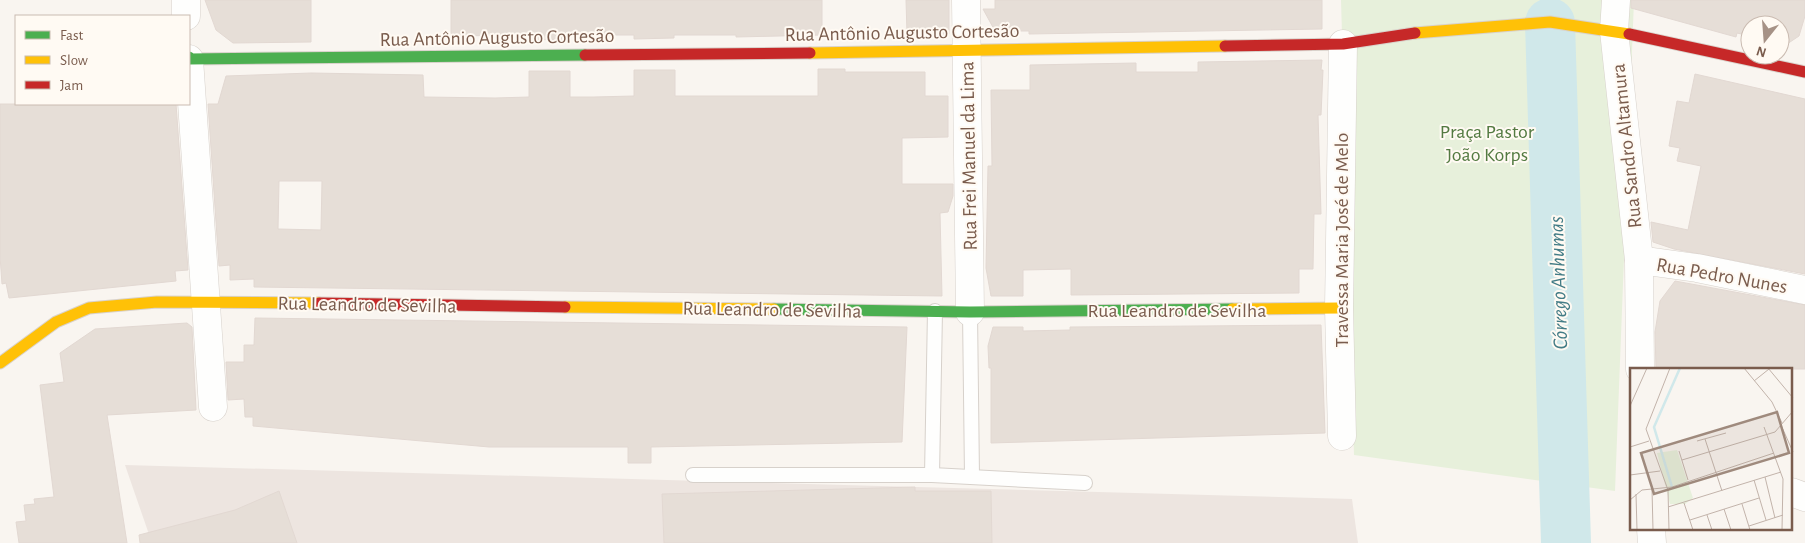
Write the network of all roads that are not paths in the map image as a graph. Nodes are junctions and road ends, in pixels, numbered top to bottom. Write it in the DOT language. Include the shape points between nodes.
graph roads {
  1 [pos="186,0"];
  2 [pos="966,0"];
  3 [pos="1616,0"];
  4 [pos="186,15"];
  5 [pos="1614,31"];
  6 [pos="1343,44"];
  7 [pos="966,51"];
  8 [pos="190,58"];
  9 [pos="1804,68"];
  10 [pos="190,73"];
  11 [pos="1639,260"];
  12 [pos="1805,290"];
  13 [pos="205,302"];
  14 [pos="1339,308"];
  15 [pos="935,311"];
  16 [pos="970,312"];
  17 [pos="0,357"];
  18 [pos="0,363"];
  19 [pos="1640,368"];
  20 [pos="213,407"];
  21 [pos="1342,436"];
  22 [pos="693,475"];
  23 [pos="932,475"];
  24 [pos="972,477"];
  25 [pos="1085,483"];
  26 [pos="1792,492"];
  27 [pos="1805,497"];
  28 [pos="1651,530"];
  29 [pos="1652,543"];
  1 -- 4 [label="street"];
  2 -- 7 [label="street, Rua Frei Manuel da Lima"];
  3 -- 5 [label="street, Rua Sandro Altamura"];
  5 -- 6 [label="street, Rua Antônio Augusto Cortesão" via="1550,22 1433,30"];
  5 -- 9 [label="street, Rua Antônio Augusto Cortesão"];
  5 -- 11 [label="street, Rua Sandro Altamura"];
  6 -- 7 [label="street, Rua Antônio Augusto Cortesão"];
  6 -- 14 [label="street, Travessa Maria José de Melo"];
  7 -- 8 [label="street, Rua Antônio Augusto Cortesão"];
  7 -- 16 [label="street, Rua Frei Manuel da Lima"];
  10 -- 13 [label="street"];
  11 -- 12 [label="street, Rua Pedro Nunes"];
  11 -- 19 [label="street, Rua Sandro Altamura"];
  13 -- 15 [label="street, Rua Leandro de Sevilha"];
  13 -- 18 [label="street, Rua Leandro de Sevilha" via="100,306 77,312 60,320"];
  13 -- 20 [label="street"];
  14 -- 16 [label="street, Rua Leandro de Sevilha"];
  14 -- 21 [label="street, Travessa Maria José de Melo"];
  15 -- 16 [label="street, Rua Leandro de Sevilha"];
  15 -- 23 [label="lane"];
  16 -- 24 [label="lane"];
  17 -- 18 [label="street"];
  22 -- 23 [label="lane"];
  23 -- 24 [label="lane"];
  24 -- 25 [label="lane"];
  26 -- 27 [label="street"];
  28 -- 29 [label="street"];
}
